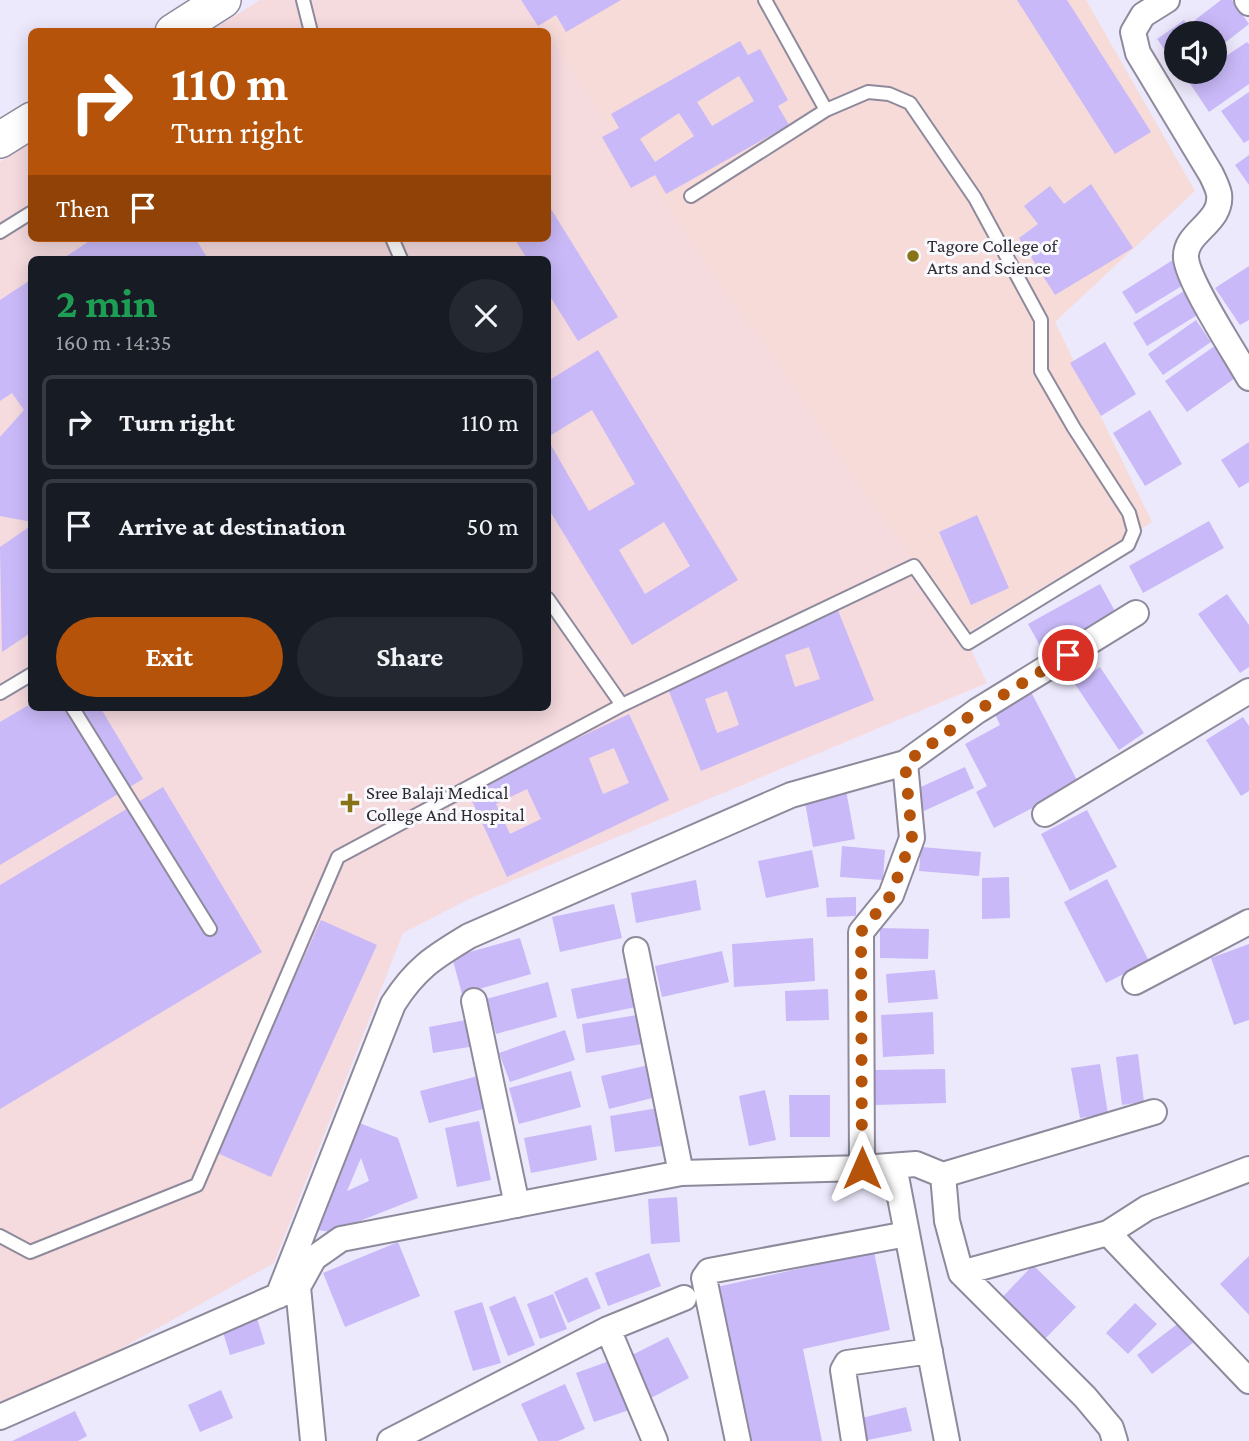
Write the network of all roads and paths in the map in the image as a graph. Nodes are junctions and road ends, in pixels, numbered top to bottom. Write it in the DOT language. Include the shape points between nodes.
graph roads {
  1 [pos="223,0"];
  2 [pos="303,0"];
  3 [pos="765,0"];
  4 [pos="1167,0"];
  5 [pos="179,28"];
  6 [pos="310,28"];
  7 [pos="826,110"];
  8 [pos="28,122"];
  9 [pos="0,140"];
  10 [pos="691,196"];
  11 [pos="28,214"];
  12 [pos="0,232"];
  13 [pos="1249,378"];
  14 [pos="551,603"];
  15 [pos="1136,613"];
  16 [pos="28,676"];
  17 [pos="1249,691"];
  18 [pos="0,693"];
  19 [pos="622,705"];
  20 [pos="74,711"];
  21 [pos="905,763"];
  22 [pos="1045,814"];
  23 [pos="1249,922"];
  24 [pos="210,929"];
  25 [pos="636,950"];
  26 [pos="1135,982"];
  27 [pos="474,1001"];
  28 [pos="1154,1112"];
  29 [pos="894,1166"];
  30 [pos="862,1168"];
  31 [pos="1249,1169"];
  32 [pos="681,1173"];
  33 [pos="943,1175"];
  34 [pos="517,1205"];
  35 [pos="1108,1233"];
  36 [pos="907,1234"];
  37 [pos="0,1236"];
  38 [pos="961,1273"];
  39 [pos="288,1291"];
  40 [pos="684,1298"];
  41 [pos="608,1329"];
  42 [pos="930,1351"];
  43 [pos="1249,1381"];
  44 [pos="0,1417"];
  45 [pos="313,1441"];
  46 [pos="390,1441"];
  47 [pos="654,1441"];
  48 [pos="738,1441"];
  49 [pos="854,1441"];
  50 [pos="947,1441"];
  51 [pos="1115,1441"];
  1 -- 5 [label="street"];
  2 -- 6 [label="lane"];
  3 -- 7 [label="lane"];
  4 -- 13 [label="street" via="1143,15 1133,32 1138,53 1219,194 1218,212 1187,247 1186,260"];
  7 -- 10 [label="lane"];
  7 -- 19 [label="lane" via="868,92 889,94 909,103 975,198 1041,320 1041,371 1129,513 1134,531 1128,545 968,642 915,566"];
  8 -- 9 [label="street"];
  11 -- 12 [label="lane"];
  14 -- 19 [label="lane"];
  15 -- 21 [label="street" via="977,711"];
  16 -- 18 [label="lane"];
  17 -- 22 [label="street"];
  19 -- 37 [label="lane" via="338,857 197,1185 30,1252"];
  20 -- 24 [label="lane"];
  21 -- 30 [label="street" via="912,838 891,895 861,932"];
  21 -- 39 [label="street" via="791,795 469,936 431,959 393,1004"];
  23 -- 26 [label="street"];
  25 -- 32 [label="street"];
  27 -- 34 [label="street"];
  28 -- 33 [label="street"];
  29 -- 30 [label="street"];
  29 -- 33 [label="street" via="916,1164"];
  29 -- 36 [label="street"];
  30 -- 32 [label="street"];
  31 -- 35 [label="street" via="1147,1208"];
  32 -- 34 [label="street"];
  33 -- 38 [label="street" via="947,1221"];
  34 -- 39 [label="street" via="341,1239 314,1258"];
  35 -- 38 [label="street"];
  35 -- 43 [label="street"];
  36 -- 42 [label="street"];
  36 -- 48 [label="street" via="709,1271 704,1278"];
  38 -- 51 [label="street" via="1085,1397 1111,1428"];
  39 -- 44 [label="street"];
  39 -- 45 [label="street"];
  40 -- 41 [label="street"];
  41 -- 46 [label="street"];
  41 -- 47 [label="street"];
  42 -- 49 [label="street" via="847,1363 843,1370"];
  42 -- 50 [label="street"];
}
